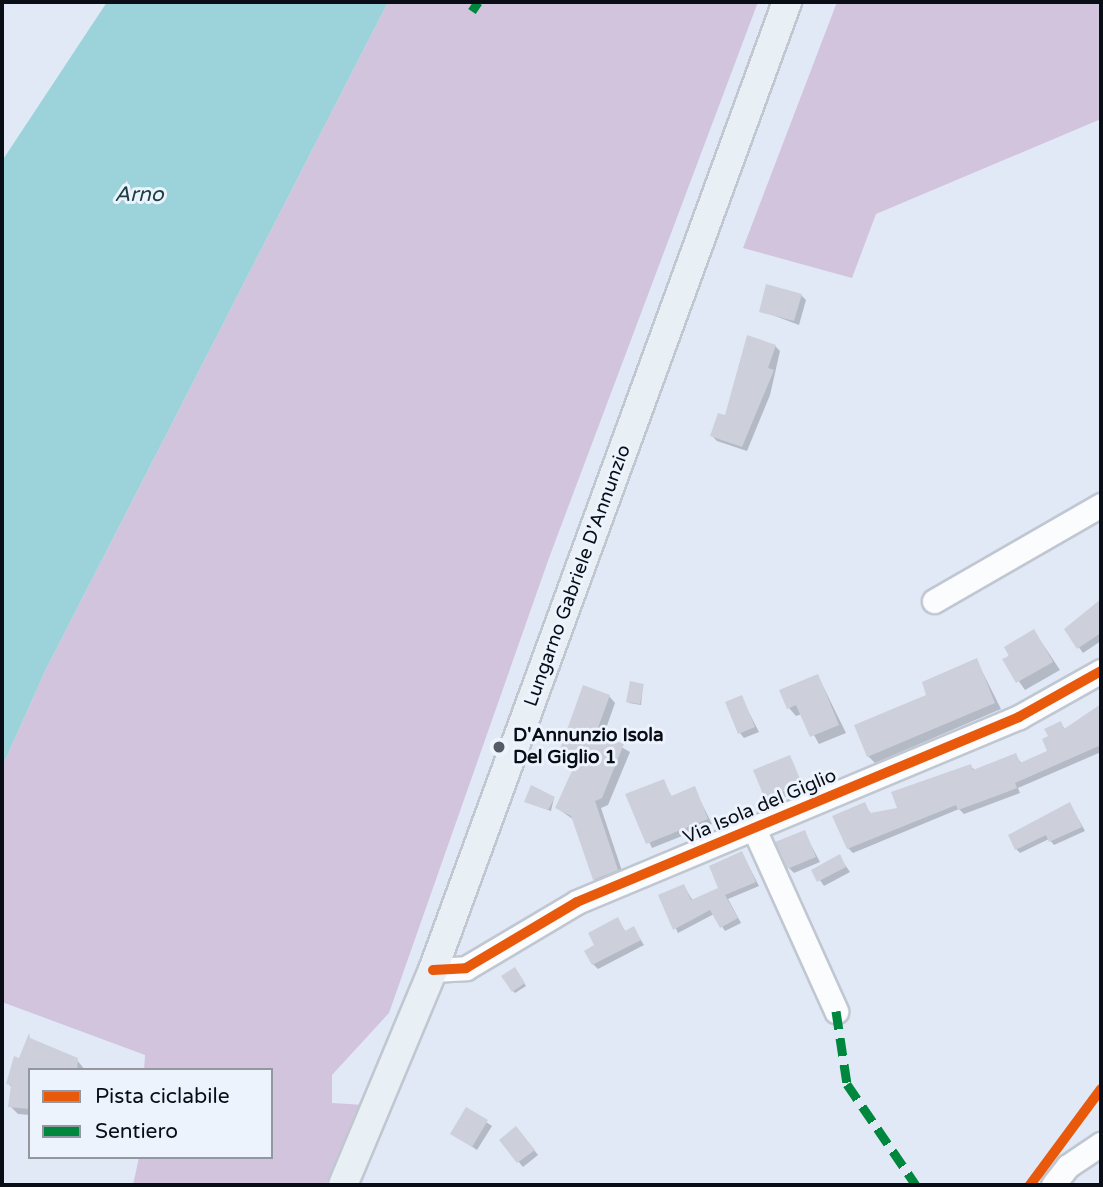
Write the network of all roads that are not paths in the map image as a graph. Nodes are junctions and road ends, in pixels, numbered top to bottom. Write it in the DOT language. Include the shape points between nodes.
graph roads {
  1 [pos="787,2"];
  2 [pos="1101,505"];
  3 [pos="934,601"];
  4 [pos="1101,671"];
  5 [pos="754,829"];
  6 [pos="433,970"];
  7 [pos="836,1011"];
  8 [pos="1101,1144"];
  9 [pos="343,1185"];
  10 [pos="1054,1185"];
  1 -- 6 [label="main road, Lungarno Gabriele D'Annunzio"];
  2 -- 3 [label="street"];
  4 -- 5 [label="street, Via Isola del Giglio" via="1019,717"];
  5 -- 6 [label="street, Via Isola del Giglio" via="577,902 466,968"];
  5 -- 7 [label="street"];
  6 -- 9 [label="main road, Lungarno Gabriele D'Annunzio"];
  8 -- 10 [label="street" via="1068,1166"];
}
